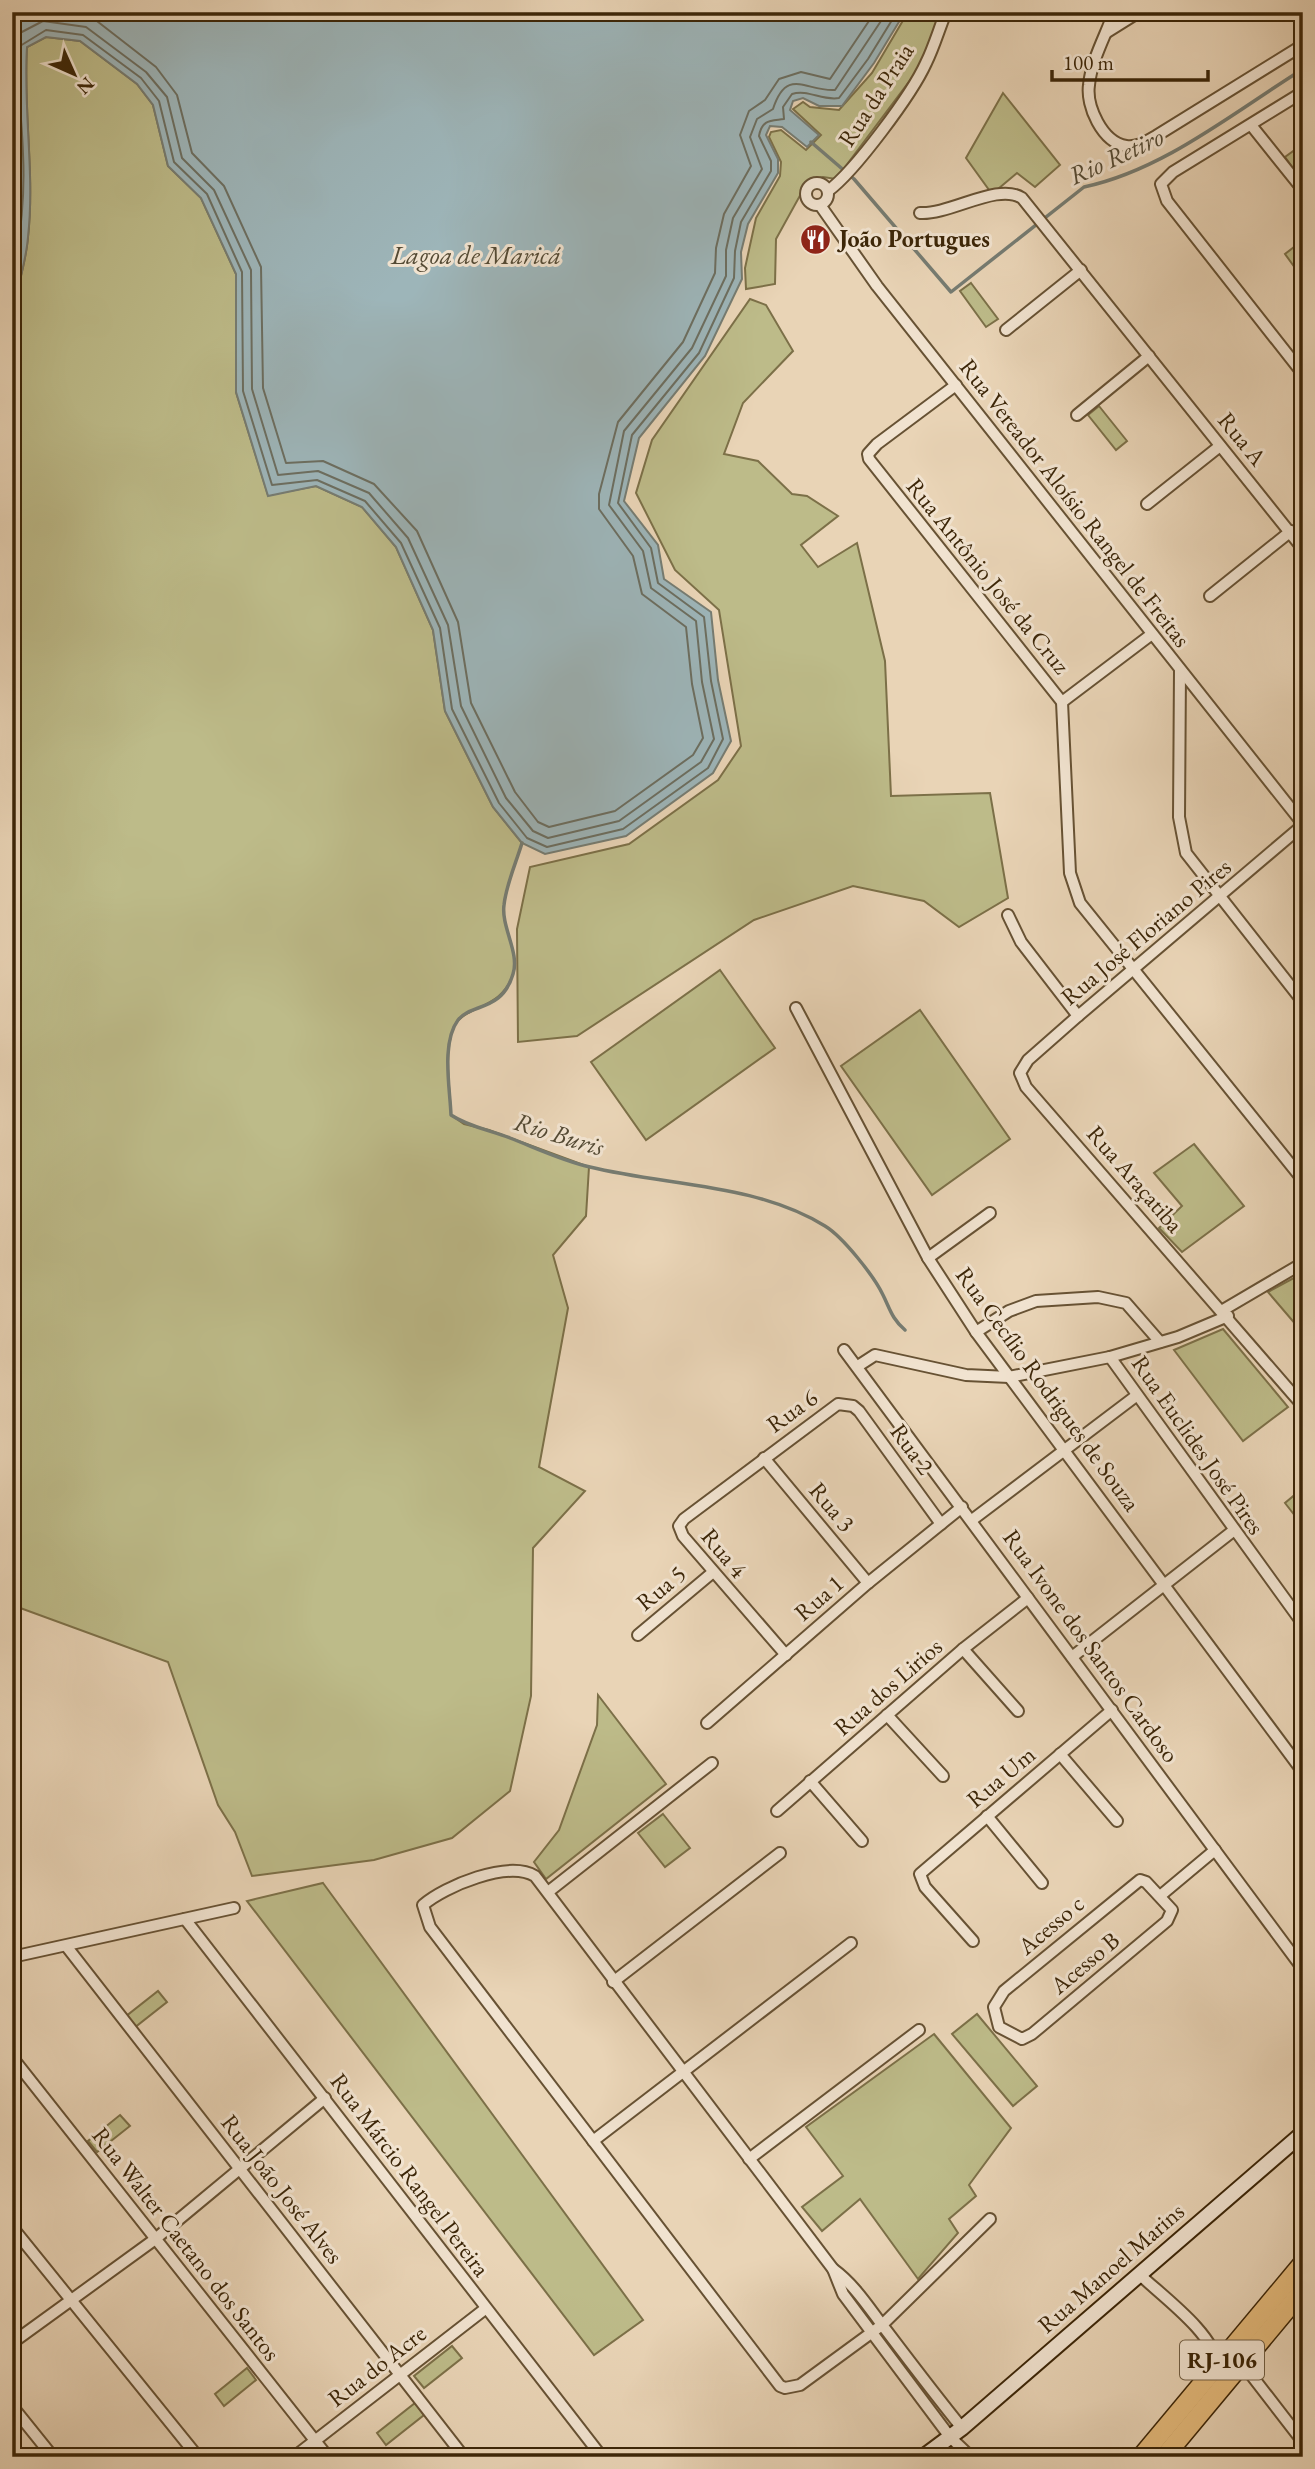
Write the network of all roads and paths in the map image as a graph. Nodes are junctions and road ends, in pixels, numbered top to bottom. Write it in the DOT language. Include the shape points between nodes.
graph roads {
  1 [pos="946,12"];
  2 [pos="1114,12"];
  3 [pos="1139,12"];
  4 [pos="1107,32"];
  5 [pos="1303,45"];
  6 [pos="1303,92"];
  7 [pos="1251,125"];
  8 [pos="1303,190"];
  9 [pos="828,191"];
  10 [pos="820,205"];
  11 [pos="920,213"];
  12 [pos="1081,270"];
  13 [pos="1006,330"];
  14 [pos="1149,356"];
  15 [pos="1299,360"];
  16 [pos="1303,374"];
  17 [pos="956,385"];
  18 [pos="1077,415"];
  19 [pos="1220,446"];
  20 [pos="1147,504"];
  21 [pos="1291,531"];
  22 [pos="1303,549"];
  23 [pos="1210,596"];
  24 [pos="1303,604"];
  25 [pos="1152,634"];
  26 [pos="1303,657"];
  27 [pos="1180,670"];
  28 [pos="1062,702"];
  29 [pos="1303,825"];
  30 [pos="1219,899"];
  31 [pos="1008,915"];
  32 [pos="1135,970"];
  33 [pos="1303,1002"];
  34 [pos="796,1008"];
  35 [pos="1078,1016"];
  36 [pos="1020,1073"];
  37 [pos="1303,1180"];
  38 [pos="990,1213"];
  39 [pos="928,1258"];
  40 [pos="1303,1263"];
  41 [pos="1225,1313"];
  42 [pos="976,1332"];
  43 [pos="1160,1342"];
  44 [pos="844,1350"];
  45 [pos="1110,1357"];
  46 [pos="858,1366"];
  47 [pos="1009,1377"];
  48 [pos="1136,1396"];
  49 [pos="846,1404"];
  50 [pos="1303,1406"];
  51 [pos="1063,1450"];
  52 [pos="764,1458"];
  53 [pos="962,1507"];
  54 [pos="972,1520"];
  55 [pos="941,1524"];
  56 [pos="1233,1531"];
  57 [pos="712,1573"];
  58 [pos="868,1583"];
  59 [pos="1166,1583"];
  60 [pos="1028,1598"];
  61 [pos="1303,1624"];
  62 [pos="638,1635"];
  63 [pos="963,1649"];
  64 [pos="786,1655"];
  65 [pos="1072,1657"];
  66 [pos="1112,1710"];
  67 [pos="1018,1711"];
  68 [pos="887,1715"];
  69 [pos="707,1723"];
  70 [pos="1060,1755"];
  71 [pos="712,1763"];
  72 [pos="1303,1772"];
  73 [pos="943,1776"];
  74 [pos="810,1781"];
  75 [pos="777,1811"];
  76 [pos="987,1816"];
  77 [pos="1117,1821"];
  78 [pos="862,1841"];
  79 [pos="1215,1850"];
  80 [pos="780,1853"];
  81 [pos="1042,1883"];
  82 [pos="548,1892"];
  83 [pos="1160,1896"];
  84 [pos="234,1908"];
  85 [pos="184,1919"];
  86 [pos="973,1941"];
  87 [pos="850,1943"];
  88 [pos="67,1947"];
  89 [pos="12,1957"];
  90 [pos="1303,1969"];
  91 [pos="613,1982"];
  92 [pos="919,2030"];
  93 [pos="1023,2039"];
  94 [pos="12,2057"];
  95 [pos="681,2071"];
  96 [pos="325,2098"];
  97 [pos="1303,2133"];
  98 [pos="593,2141"];
  99 [pos="750,2159"];
  100 [pos="240,2169"];
  101 [pos="990,2219"];
  102 [pos="12,2227"];
  103 [pos="154,2240"];
  104 [pos="1303,2263"];
  105 [pos="833,2269"];
  106 [pos="1139,2274"];
  107 [pos="1303,2290"];
  108 [pos="71,2302"];
  109 [pos="485,2309"];
  110 [pos="882,2325"];
  111 [pos="872,2333"];
  112 [pos="1206,2339"];
  113 [pos="12,2343"];
  114 [pos="1235,2344"];
  115 [pos="1242,2363"];
  116 [pos="1217,2365"];
  117 [pos="399,2375"];
  118 [pos="12,2406"];
  119 [pos="962,2428"];
  120 [pos="950,2437"];
  121 [pos="315,2440"];
  122 [pos="1303,2442"];
  123 [pos="53,2457"];
  124 [pos="198,2457"];
  125 [pos="294,2457"];
  126 [pos="328,2457"];
  127 [pos="464,2457"];
  128 [pos="602,2457"];
  129 [pos="923,2457"];
  130 [pos="971,2457"];
  131 [pos="1140,2457"];
  132 [pos="1164,2457"];
  1 -- 9 [label="street, Rua da Praia" via="926,63 852,168"];
  2 -- 4 [label="street"];
  3 -- 4 [label="street"];
  4 -- 5 [label="street" via="1089,83 1088,100 1110,138 1127,146 1143,143"];
  6 -- 7 [label="street"];
  7 -- 8 [label="street"];
  7 -- 15 [label="street" via="1161,184 1167,201"];
  9 -- 10 [label="street" via="827,200"];
  9 -- 10 [label="street" via="819,184 807,191 810,201"];
  10 -- 17 [label="street, Rua Vereador Aloísio Rangel de Freitas"];
  11 -- 12 [label="street, Rua A" via="1006,192 1022,198"];
  12 -- 13 [label="street"];
  12 -- 14 [label="street, Rua A"];
  14 -- 18 [label="street"];
  14 -- 19 [label="street, Rua A"];
  15 -- 16 [label="street"];
  17 -- 25 [label="street, Rua Vereador Aloísio Rangel de Freitas"];
  17 -- 28 [label="street, Rua Antônio José da Cruz" via="872,448 869,459"];
  19 -- 20 [label="street"];
  19 -- 21 [label="street, Rua A"];
  21 -- 22 [label="street, Rua A"];
  21 -- 23 [label="street"];
  24 -- 26 [label="street"];
  25 -- 27 [label="street, Rua Vereador Aloísio Rangel de Freitas"];
  25 -- 28 [label="street"];
  27 -- 29 [label="street, Rua Vereador Aloísio Rangel de Freitas"];
  27 -- 30 [label="street" via="1179,817 1183,846"];
  28 -- 32 [label="street, Rua Antônio José da Cruz" via="1074,889 1091,918"];
  29 -- 30 [label="street, Rua José Floriano Pires"];
  30 -- 32 [label="street, Rua José Floriano Pires"];
  30 -- 33 [label="street"];
  31 -- 35 [label="street" via="1021,942"];
  32 -- 35 [label="street, Rua José Floriano Pires"];
  32 -- 37 [label="street, Rua Antônio José da Cruz"];
  34 -- 39 [label="street, Rua Cecílio Rodrigues de Souza"];
  35 -- 36 [label="street, Rua José Floriano Pires" via="1028,1060"];
  36 -- 41 [label="street, Rua Araçatiba" via="1026,1087"];
  38 -- 39 [label="street"];
  39 -- 42 [label="street, Rua Cecílio Rodrigues de Souza"];
  40 -- 41 [label="street"];
  41 -- 43 [label="street"];
  41 -- 50 [label="street"];
  42 -- 43 [label="street" via="1009,1311 1036,1301 1097,1297 1126,1303"];
  42 -- 47 [label="street, Rua Cecílio Rodrigues de Souza"];
  43 -- 45 [label="street"];
  44 -- 46 [label="street, Rua Ivone dos Santos Cardoso"];
  45 -- 47 [label="street"];
  45 -- 48 [label="street, Rua Euclides José Pires"];
  46 -- 47 [label="street" via="875,1355 966,1375"];
  46 -- 53 [label="street, Rua Ivone dos Santos Cardoso"];
  47 -- 51 [label="street, Rua Cecílio Rodrigues de Souza"];
  48 -- 51 [label="street"];
  48 -- 56 [label="street, Rua Euclides José Pires"];
  49 -- 52 [label="street, Rua 6" via="838,1404"];
  49 -- 55 [label="street, Rua 2" via="859,1411"];
  51 -- 54 [label="street"];
  51 -- 59 [label="street, Rua Cecílio Rodrigues de Souza"];
  52 -- 57 [label="street, Rua 4" via="681,1521 683,1536"];
  52 -- 58 [label="street, Rua 3"];
  53 -- 54 [label="street, Rua Ivone dos Santos Cardoso"];
  53 -- 55 [label="street, Rua 1"];
  54 -- 60 [label="street, Rua Ivone dos Santos Cardoso"];
  55 -- 58 [label="street, Rua 1"];
  56 -- 59 [label="street"];
  56 -- 61 [label="street, Rua Euclides José Pires"];
  57 -- 62 [label="street, Rua 5"];
  57 -- 64 [label="street, Rua 4"];
  58 -- 64 [label="street, Rua 1"];
  59 -- 65 [label="street"];
  59 -- 72 [label="street, Rua Cecílio Rodrigues de Souza"];
  60 -- 63 [label="street, Rua dos Lirios"];
  60 -- 65 [label="street, Rua Ivone dos Santos Cardoso"];
  63 -- 67 [label="street"];
  63 -- 68 [label="street, Rua dos Lirios"];
  64 -- 69 [label="street, Rua 1"];
  65 -- 66 [label="street, Rua Ivone dos Santos Cardoso"];
  66 -- 70 [label="street, Rua Um"];
  66 -- 79 [label="street, Rua Ivone dos Santos Cardoso"];
  68 -- 73 [label="street"];
  68 -- 74 [label="street, Rua dos Lirios"];
  70 -- 76 [label="street, Rua Um"];
  70 -- 77 [label="street"];
  71 -- 82 [label="street"];
  74 -- 75 [label="street, Rua dos Lirios"];
  74 -- 78 [label="street"];
  76 -- 81 [label="street"];
  76 -- 86 [label="street, Rua Um" via="922,1870 920,1877"];
  79 -- 83 [label="street"];
  79 -- 90 [label="street, Rua Ivone dos Santos Cardoso"];
  80 -- 91 [label="street"];
  82 -- 91 [label="street"];
  82 -- 98 [label="street" via="524,1869 491,1874 431,1897 423,1905 424,1916"];
  83 -- 93 [label="street, Acesso B" via="1171,1915"];
  83 -- 93 [label="street, Acesso c" via="1140,1880 1004,1991 994,2007 999,2027"];
  84 -- 85 [label="street"];
  85 -- 88 [label="street"];
  85 -- 96 [label="street, Rua Márcio Rangel Pereira"];
  87 -- 95 [label="street"];
  88 -- 89 [label="street"];
  88 -- 100 [label="street, Rua João José Alves"];
  91 -- 95 [label="street"];
  92 -- 99 [label="street"];
  94 -- 103 [label="street, Rua Walter Caetano dos Santos"];
  95 -- 98 [label="street"];
  95 -- 99 [label="street"];
  96 -- 100 [label="street"];
  96 -- 109 [label="street, Rua Márcio Rangel Pereira"];
  97 -- 106 [label="main road, Rua Manoel Marins"];
  98 -- 111 [label="street" via="780,2386 800,2385"];
  99 -- 105 [label="street"];
  100 -- 103 [label="street"];
  100 -- 117 [label="street, Rua João José Alves"];
  101 -- 110 [label="street"];
  102 -- 108 [label="street"];
  103 -- 108 [label="street"];
  103 -- 121 [label="street, Rua Walter Caetano dos Santos"];
  104 -- 114 [label="highway, RJ-106"];
  105 -- 110 [label="street"];
  105 -- 111 [label="street" via="843,2294"];
  106 -- 112 [label="street"];
  106 -- 119 [label="main road, Rua Manoel Marins"];
  107 -- 115 [label="highway, RJ-106"];
  108 -- 113 [label="street"];
  108 -- 124 [label="street"];
  109 -- 117 [label="street, Rua do Acre"];
  109 -- 128 [label="street, Rua Márcio Rangel Pereira"];
  110 -- 111 [label="street"];
  110 -- 119 [label="street"];
  111 -- 120 [label="street"];
  112 -- 114 [label="street"];
  112 -- 116 [label="street"];
  114 -- 116 [label="highway, RJ-106"];
  115 -- 122 [label="street"];
  115 -- 132 [label="highway, RJ-106"];
  116 -- 131 [label="highway, RJ-106"];
  117 -- 121 [label="street, Rua do Acre"];
  117 -- 127 [label="street, Rua João José Alves"];
  118 -- 123 [label="street"];
  119 -- 120 [label="main road, Rua Manoel Marins"];
  120 -- 129 [label="main road, Rua Manoel Marins"];
  120 -- 130 [label="street"];
  121 -- 125 [label="street, Rua do Acre"];
  121 -- 126 [label="street, Rua Walter Caetano dos Santos"];
}
